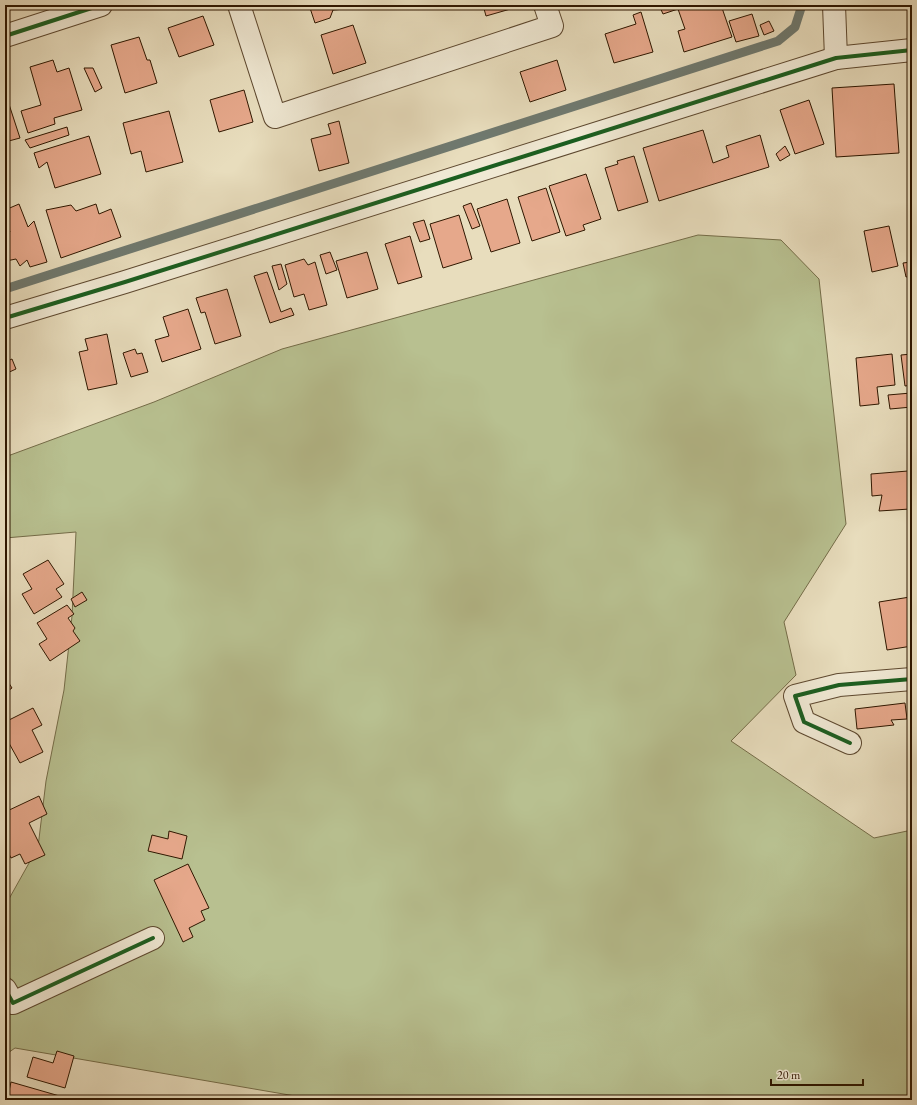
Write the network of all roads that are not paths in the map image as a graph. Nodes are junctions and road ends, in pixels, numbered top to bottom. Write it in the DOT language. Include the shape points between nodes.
graph roads {
  1 [pos="101,5"];
  2 [pos="239,5"];
  3 [pos="546,5"];
  4 [pos="834,5"];
  5 [pos="5,36"];
  6 [pos="912,50"];
  7 [pos="836,58"];
  8 [pos="5,318"];
  9 [pos="912,679"];
  10 [pos="850,743"];
  11 [pos="153,938"];
  12 [pos="5,989"];
  1 -- 5 [label="street"];
  2 -- 3 [label="street" via="275,117 552,26"];
  4 -- 7 [label="street"];
  6 -- 7 [label="street"];
  7 -- 8 [label="street"];
  9 -- 10 [label="street" via="839,686 795,696 804,722"];
  11 -- 12 [label="street" via="13,1004"];
}
